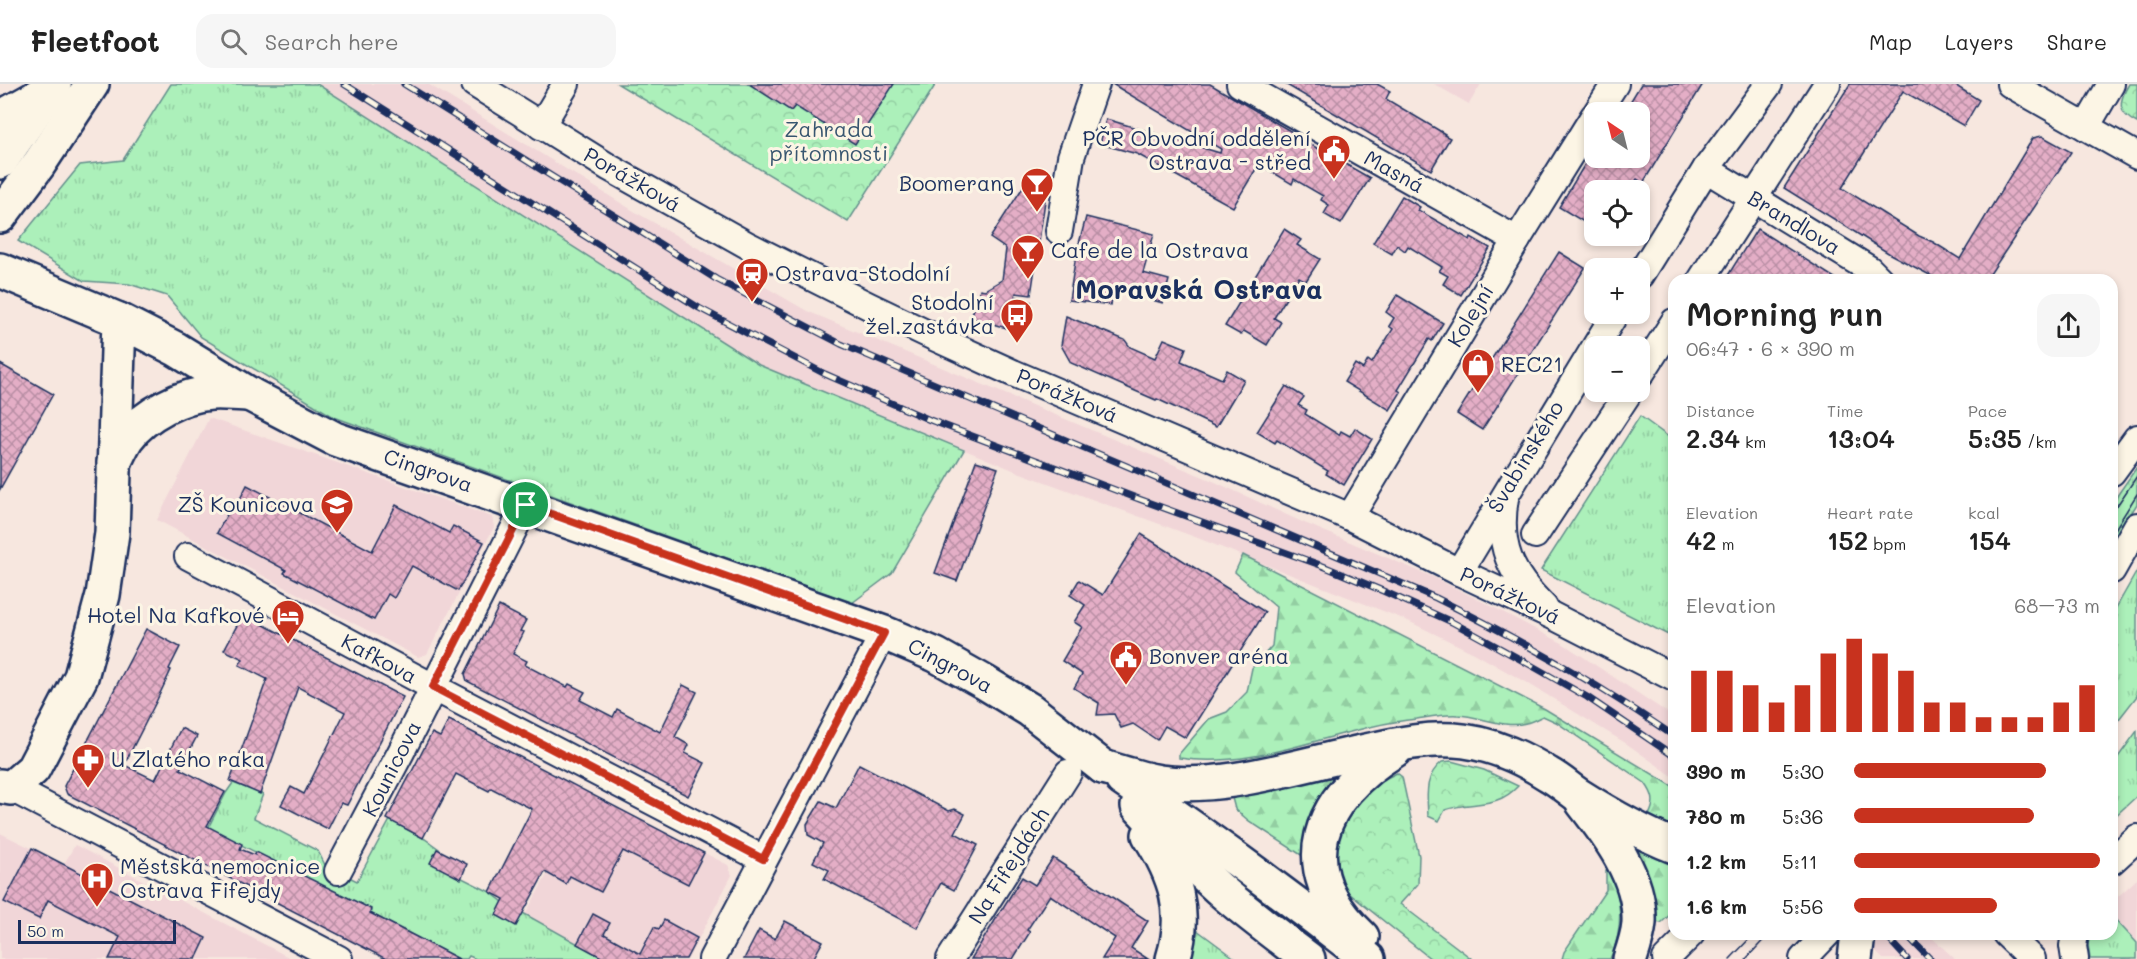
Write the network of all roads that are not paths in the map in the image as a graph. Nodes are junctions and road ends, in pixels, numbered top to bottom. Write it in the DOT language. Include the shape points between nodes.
graph roads {
  1 [pos="54,84"];
  2 [pos="92,84"];
  3 [pos="476,84"];
  4 [pos="566,84"];
  5 [pos="1096,84"];
  6 [pos="1240,84"];
  7 [pos="1615,84"];
  8 [pos="1769,84"];
  9 [pos="1827,84"];
  10 [pos="2010,84"];
  11 [pos="2111,84"];
  12 [pos="1603,102"];
  13 [pos="0,118"];
  14 [pos="541,126"];
  15 [pos="2086,127"];
  16 [pos="1584,132"];
  17 [pos="2137,156"];
  18 [pos="0,162"];
  19 [pos="1706,169"];
  20 [pos="1754,199"];
  21 [pos="0,216"];
  22 [pos="1059,231"];
  23 [pos="1517,240"];
  24 [pos="0,254"];
  25 [pos="1650,259"];
  26 [pos="0,270"];
  27 [pos="1705,274"];
  28 [pos="1874,274"];
  29 [pos="51,290"];
  30 [pos="119,320"];
  31 [pos="1609,324"];
  32 [pos="1668,331"];
  33 [pos="1650,359"];
  34 [pos="249,394"];
  35 [pos="1622,402"];
  36 [pos="2137,438"];
  37 [pos="114,463"];
  38 [pos="2118,464"];
  39 [pos="1506,491"];
  40 [pos="526,505"];
  41 [pos="1350,517"];
  42 [pos="2137,526"];
  43 [pos="1535,535"];
  44 [pos="188,556"];
  45 [pos="2118,559"];
  46 [pos="1458,572"];
  47 [pos="1553,616"];
  48 [pos="884,633"];
  49 [pos="1668,675"];
  50 [pos="433,687"];
  51 [pos="1409,742"];
  52 [pos="1102,766"];
  53 [pos="1068,772"];
  54 [pos="6,787"];
  55 [pos="1576,794"];
  56 [pos="2137,838"];
  57 [pos="1668,843"];
  58 [pos="2118,855"];
  59 [pos="763,859"];
  60 [pos="338,871"];
  61 [pos="1685,940"];
  62 [pos="1821,940"];
  63 [pos="1857,940"];
  64 [pos="2074,940"];
  65 [pos="339,959"];
  66 [pos="712,959"];
  67 [pos="950,959"];
  68 [pos="1173,959"];
  69 [pos="1308,959"];
  70 [pos="1368,959"];
  71 [pos="1386,959"];
  72 [pos="1630,959"];
  73 [pos="1666,959"];
  74 [pos="1803,959"];
  75 [pos="1855,959"];
  76 [pos="2075,959"];
  1 -- 13 [label="main road"];
  1 -- 18 [label="main road"];
  2 -- 21 [label="main road"];
  3 -- 14 [label="street, Porážková"];
  4 -- 14 [label="street"];
  5 -- 22 [label="street" via="1071,157"];
  6 -- 23 [label="street, Masná"];
  7 -- 12 [label="street"];
  8 -- 19 [label="street"];
  9 -- 20 [label="street"];
  10 -- 15 [label="street"];
  11 -- 15 [label="street"];
  14 -- 41 [label="street, Porážková" via="749,246 936,338"];
  15 -- 17 [label="street"];
  16 -- 23 [label="street, Kolejní"];
  19 -- 20 [label="street, Brandlova"];
  19 -- 25 [label="street"];
  20 -- 27 [label="street"];
  20 -- 28 [label="street, Brandlova"];
  23 -- 41 [label="street, Kolejní"];
  24 -- 29 [label="main road"];
  26 -- 29 [label="main road"];
  29 -- 30 [label="main road, Cingrova"];
  30 -- 34 [label="main road, Cingrova"];
  30 -- 37 [label="main road"];
  31 -- 39 [label="street, Švabinského"];
  32 -- 33 [label="street"];
  34 -- 37 [label="main road" via="211,393 163,408 128,438"];
  34 -- 40 [label="main road, Cingrova" via="335,439"];
  35 -- 43 [label="street"];
  36 -- 38 [label="street"];
  37 -- 54 [label="main road" via="112,533 104,595 81,677 33,769"];
  39 -- 46 [label="street, Švabinského"];
  39 -- 47 [label="street" via="1502,537 1507,555 1520,580"];
  40 -- 48 [label="main road, Cingrova"];
  40 -- 50 [label="street, Kounicova"];
  41 -- 46 [label="street, Porážková"];
  42 -- 45 [label="street"];
  44 -- 50 [label="street, Kafkova"];
  46 -- 47 [label="street, Porážková"];
  47 -- 49 [label="street, Porážková"];
  48 -- 52 [label="main road, Cingrova" via="936,655 1030,710"];
  48 -- 59 [label="street"];
  50 -- 59 [label="street, Kafkova"];
  50 -- 60 [label="street, Kounicova"];
  51 -- 52 [label="main road" via="1206,783 1159,782"];
  51 -- 55 [label="main road" via="1458,741 1499,750 1535,766"];
  51 -- 71 [label="main road" via="1353,780 1331,810 1321,835 1322,871 1330,897 1352,927"];
  52 -- 68 [label="main road" via="1170,873 1181,920"];
  52 -- 69 [label="main road" via="1183,855"];
  52 -- 70 [label="main road" via="1202,833"];
  53 -- 67 [label="street, Na Fifejdách"];
  54 -- 65 [label="street"];
  55 -- 57 [label="main road"];
  55 -- 72 [label="main road" via="1613,844 1630,878 1639,922"];
  56 -- 58 [label="street"];
  59 -- 66 [label="street"];
  61 -- 73 [label="street"];
  62 -- 74 [label="street"];
  63 -- 75 [label="main road"];
  64 -- 76 [label="street"];
}
